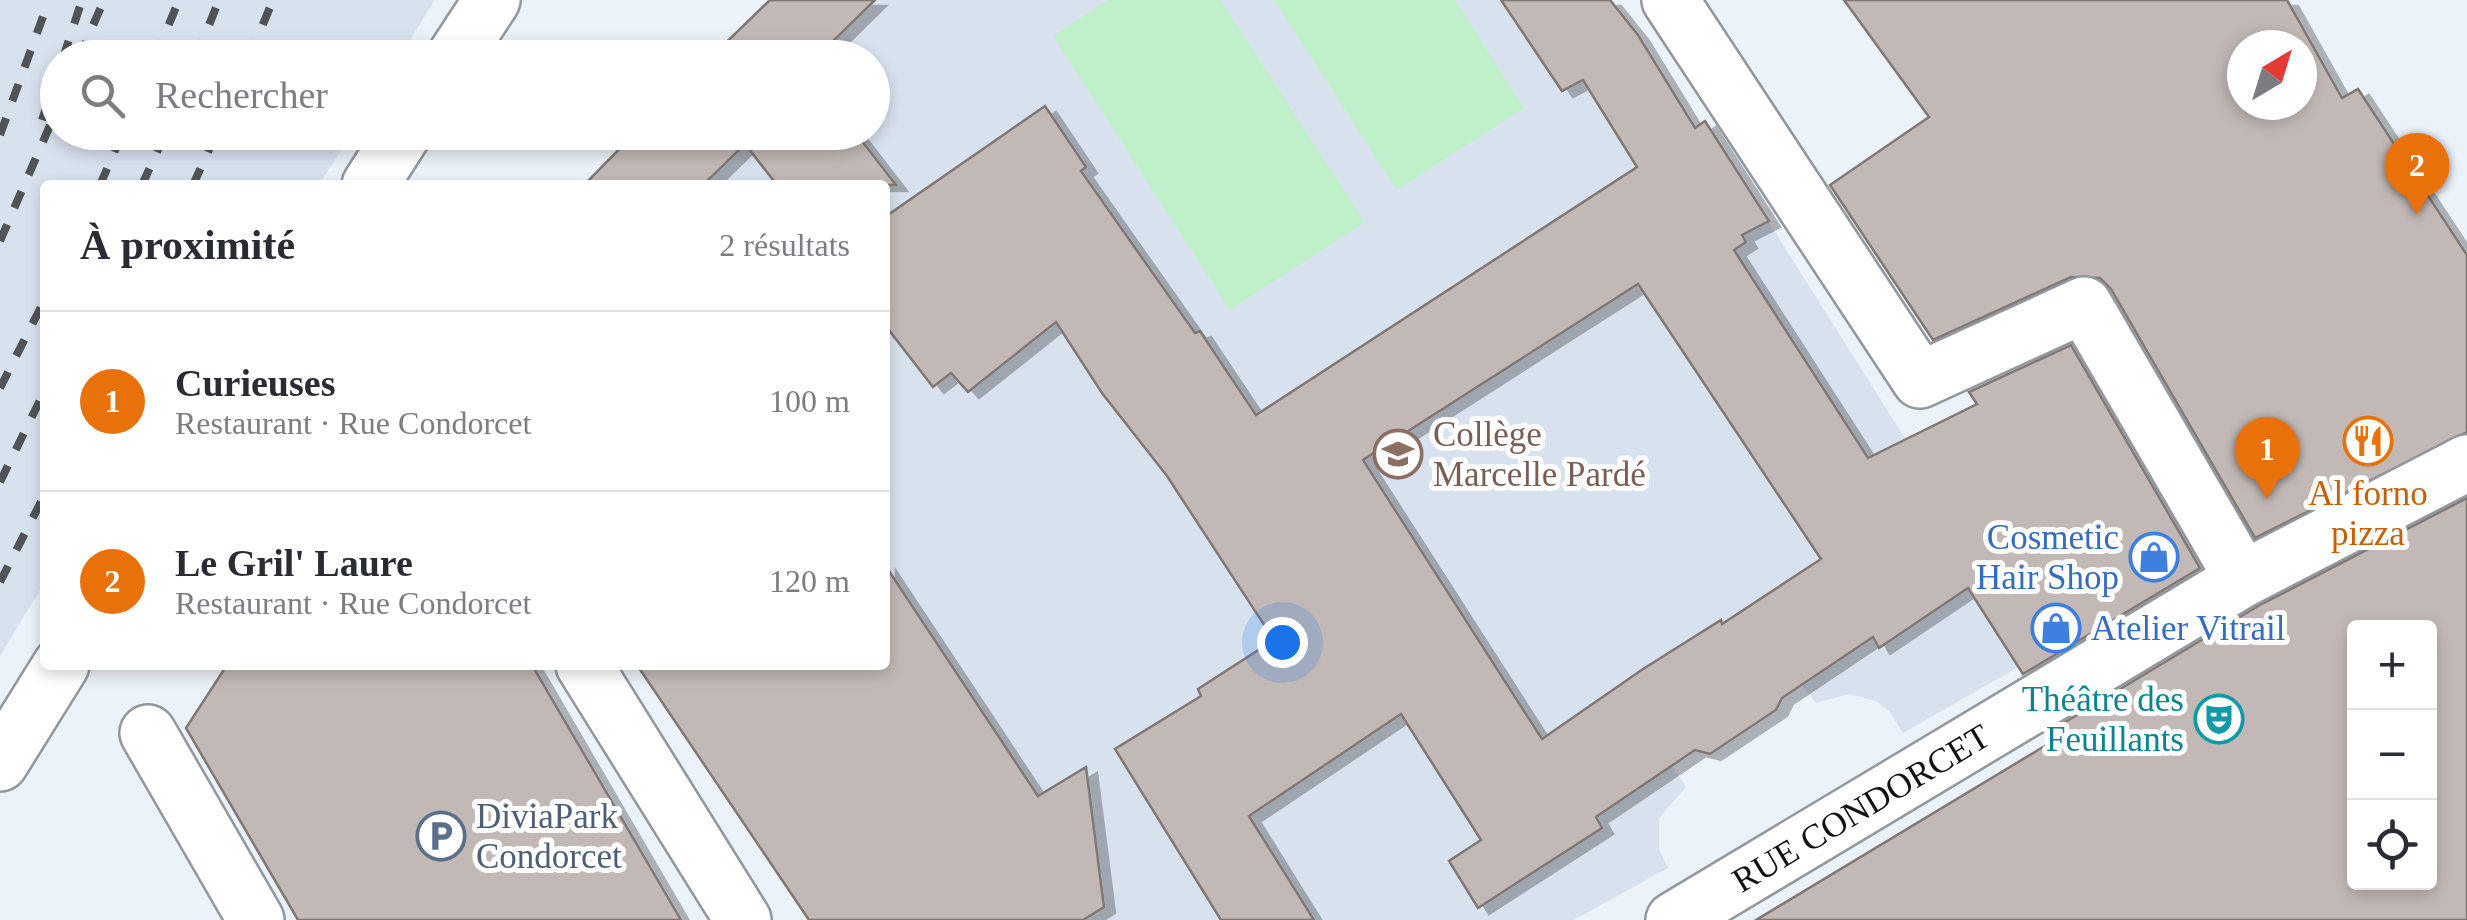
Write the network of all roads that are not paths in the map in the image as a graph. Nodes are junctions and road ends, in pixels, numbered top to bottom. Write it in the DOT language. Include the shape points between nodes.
graph roads {
  1 [pos="492,0"];
  2 [pos="1670,0"];
  3 [pos="466,40"];
  4 [pos="392,150"];
  5 [pos="373,180"];
  6 [pos="2467,463"];
  7 [pos="2242,579"];
  8 [pos="58,670"];
  9 [pos="587,670"];
  10 [pos="148,733"];
  11 [pos="0,763"];
  12 [pos="256,920"];
  13 [pos="743,920"];
  14 [pos="1674,920"];
  1 -- 3 [label="street"];
  2 -- 7 [label="street" via="1920,380 2084,306"];
  4 -- 5 [label="street"];
  6 -- 7 [label="street, RUE CONDORCET"];
  7 -- 14 [label="street, RUE CONDORCET"];
  8 -- 11 [label="street"];
  9 -- 13 [label="street"];
  10 -- 12 [label="street"];
}
